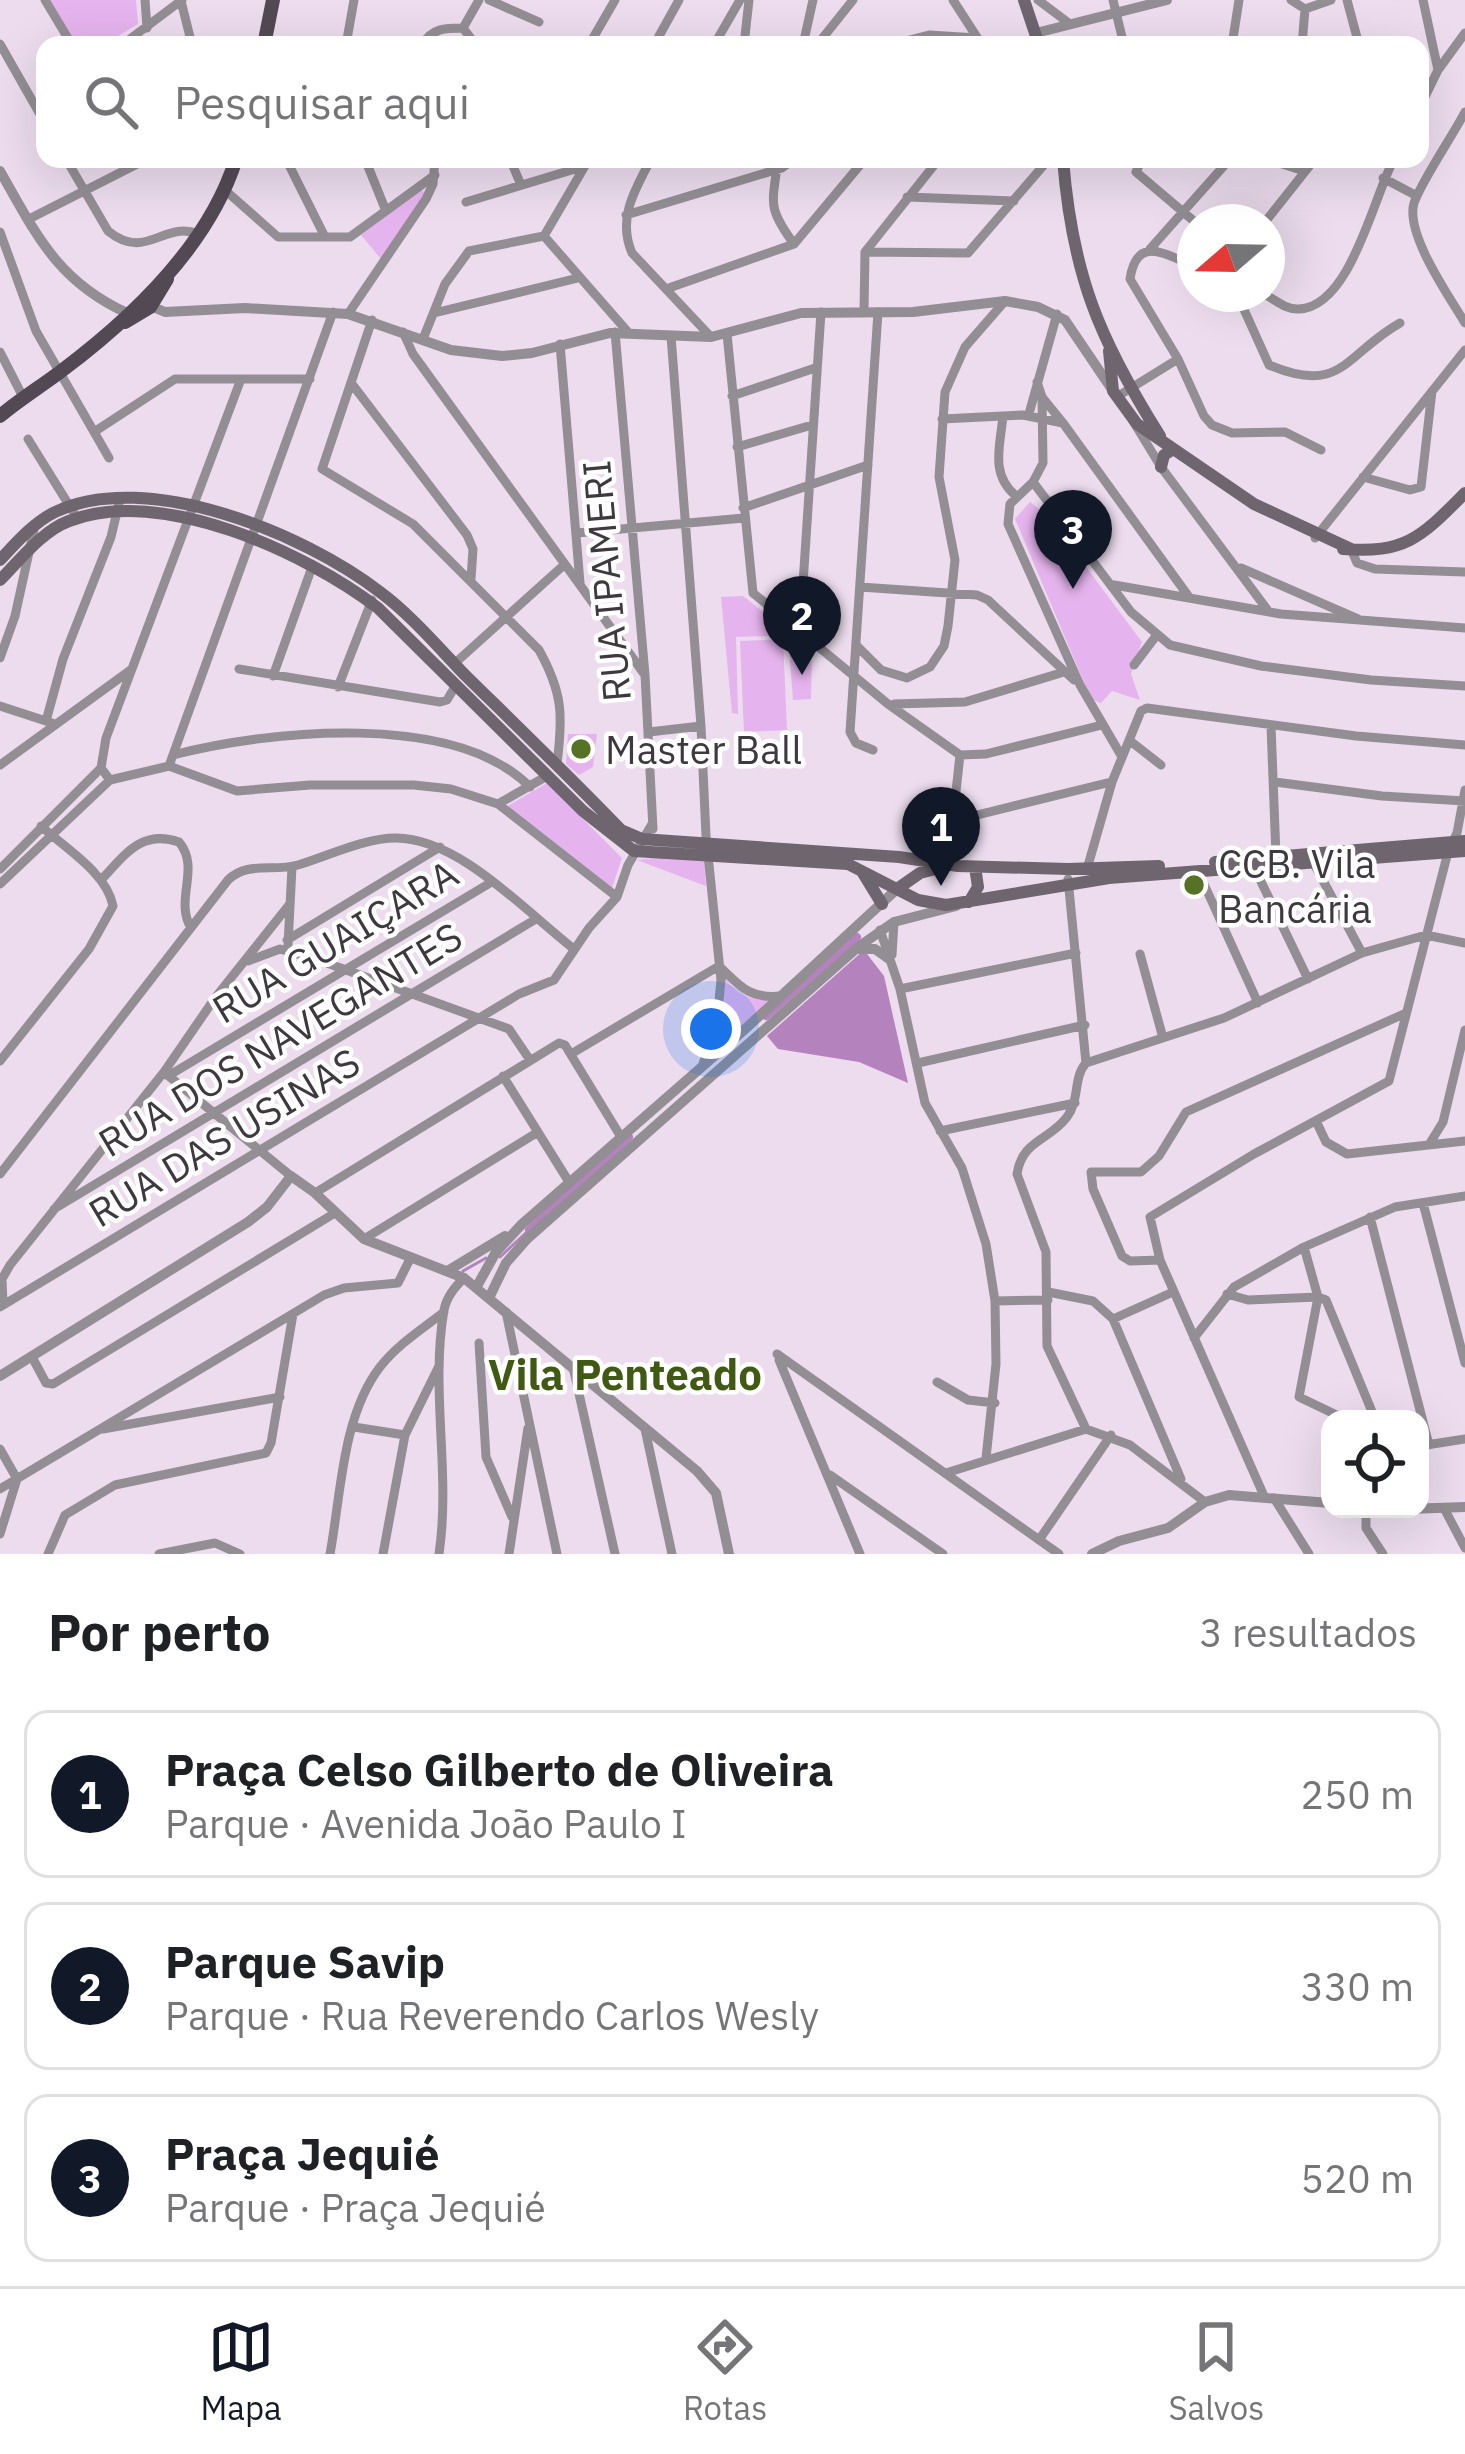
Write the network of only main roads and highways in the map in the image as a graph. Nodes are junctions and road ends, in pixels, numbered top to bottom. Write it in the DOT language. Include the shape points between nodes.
graph roads {
  1 [pos="273,0"];
  2 [pos="1024,0"];
  3 [pos="266,36"];
  4 [pos="1037,36"];
  5 [pos="233,168"];
  6 [pos="1064,168"];
  7 [pos="149,298"];
  8 [pos="106,334"];
  9 [pos="1109,351"];
  10 [pos="1123,392"];
  11 [pos="0,416"];
  12 [pos="1167,446"];
  13 [pos="1150,451"];
  14 [pos="1161,467"];
  15 [pos="1465,493"];
  16 [pos="73,512"];
  17 [pos="254,533"];
  18 [pos="0,560"];
  19 [pos="0,580"];
  20 [pos="374,596"];
  21 [pos="638,845"];
  22 [pos="1455,845"];
  23 [pos="708,850"];
  24 [pos="1465,851"];
  25 [pos="953,865"];
  26 [pos="975,867"];
  27 [pos="859,868"];
  28 [pos="1068,876"];
  29 [pos="897,889"];
  30 [pos="965,903"];
  31 [pos="882,904"];
  1 -- 3 [label="main road"];
  2 -- 4 [label="main road"];
  5 -- 7 [label="main road" via="226,191"];
  6 -- 9 [label="main road" via="1076,260"];
  7 -- 8 [label="main road"];
  7 -- 8 [label="main road"];
  8 -- 11 [label="main road"];
  9 -- 10 [label="main road"];
  9 -- 10 [label="main road" via="1110,376"];
  10 -- 12 [label="main road"];
  10 -- 12 [label="main road" via="1132,419"];
  12 -- 13 [label="main road"];
  12 -- 14 [label="main road"];
  12 -- 15 [label="main road" via="1275,514 1351,549 1388,549 1424,534"];
  16 -- 17 [label="main road" via="150,499"];
  16 -- 18 [label="main road" via="35,525"];
  16 -- 19 [label="main road"];
  17 -- 20 [label="main road"];
  17 -- 20 [label="main road" via="332,562"];
  20 -- 21 [label="main road"];
  20 -- 21 [label="main road" via="606,832"];
  21 -- 23 [label="main road"];
  22 -- 24 [label="main road"];
  22 -- 28 [label="main road"];
  22 -- 28 [label="main road"];
  23 -- 25 [label="main road"];
  23 -- 27 [label="main road"];
  25 -- 26 [label="main road"];
  25 -- 29 [label="main road"];
  26 -- 28 [label="main road"];
  26 -- 30 [label="main road" via="978,887"];
  27 -- 29 [label="main road"];
  27 -- 31 [label="main road"];
  28 -- 30 [label="main road"];
  29 -- 30 [label="main road" via="931,903"];
}
